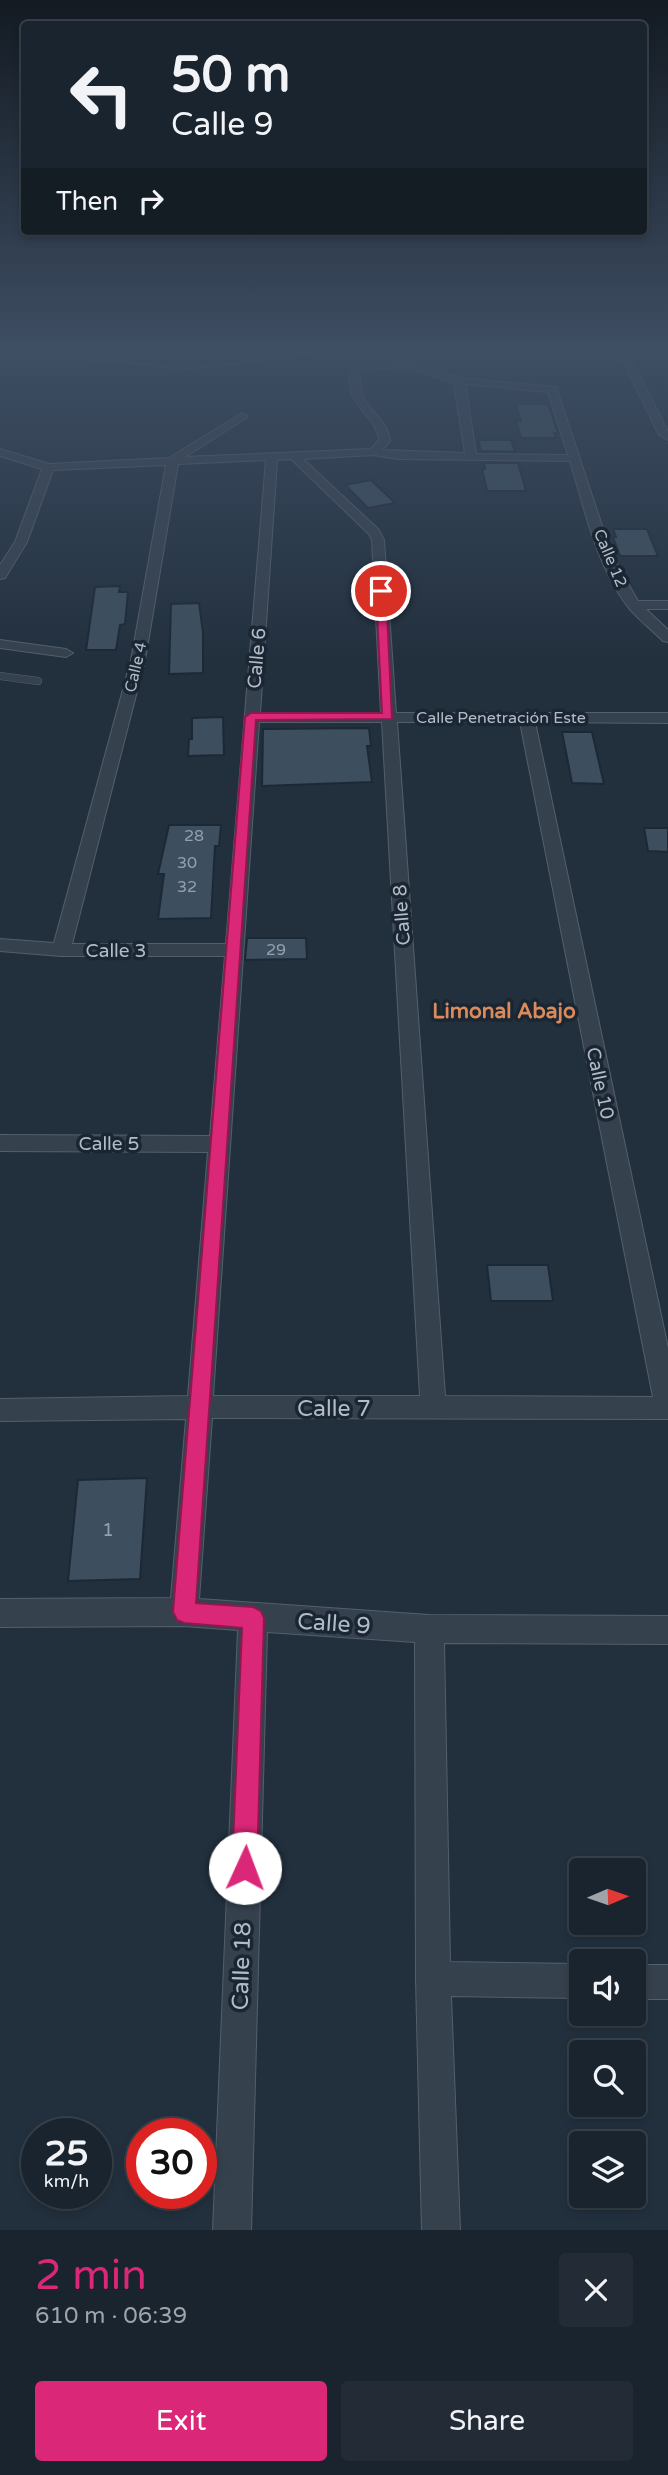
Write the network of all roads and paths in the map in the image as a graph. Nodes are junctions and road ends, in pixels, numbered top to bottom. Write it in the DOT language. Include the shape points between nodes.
graph roads {
  1 [pos="0,452"];
  2 [pos="185,452"];
  3 [pos="373,452"];
  4 [pos="374,452"];
  5 [pos="470,452"];
  6 [pos="574,452"];
  7 [pos="295,456"];
  8 [pos="272,457"];
  9 [pos="471,458"];
  10 [pos="576,458"];
  11 [pos="173,460"];
  12 [pos="48,467"];
  13 [pos="0,575"];
  14 [pos="634,605"];
  15 [pos="668,605"];
  16 [pos="668,638"];
  17 [pos="0,644"];
  18 [pos="66,653"];
  19 [pos="0,676"];
  20 [pos="38,681"];
  21 [pos="388,716"];
  22 [pos="526,716"];
  23 [pos="251,717"];
  24 [pos="667,722"];
  25 [pos="0,945"];
  26 [pos="61,950"];
  27 [pos="232,950"];
  28 [pos="0,1143"];
  29 [pos="219,1144"];
  30 [pos="199,1407"];
  31 [pos="433,1408"];
  32 [pos="668,1408"];
  33 [pos="0,1410"];
  34 [pos="184,1612"];
  35 [pos="0,1613"];
  36 [pos="253,1618"];
  37 [pos="429,1629"];
  38 [pos="668,1630"];
  39 [pos="433,1979"];
  40 [pos="569,1981"];
  41 [pos="646,1982"];
  42 [pos="668,1982"];
  43 [pos="232,2230"];
  44 [pos="441,2230"];
  1 -- 12 [label="street"];
  2 -- 11 [label="street"];
  3 -- 7 [label="street"];
  4 -- 9 [label="street"];
  5 -- 9 [label="street"];
  6 -- 10 [label="street, Calle 12"];
  7 -- 8 [label="street"];
  7 -- 21 [label="street, Calle 8" via="377,536"];
  8 -- 11 [label="street"];
  8 -- 23 [label="street, Calle 6"];
  9 -- 10 [label="street"];
  10 -- 14 [label="street, Calle 12" via="607,556"];
  11 -- 12 [label="street"];
  11 -- 26 [label="street, Calle 4" via="138,660"];
  12 -- 13 [label="street"];
  14 -- 15 [label="street"];
  14 -- 16 [label="street, Calle 12"];
  17 -- 18 [label="street"];
  19 -- 20 [label="lane"];
  21 -- 22 [label="street, Calle Penetración Este"];
  21 -- 23 [label="street, Calle Penetración Este"];
  21 -- 31 [label="street, Calle 8"];
  22 -- 24 [label="street, Calle Penetración Este"];
  22 -- 32 [label="street, Calle 10"];
  23 -- 27 [label="street, Calle 6"];
  25 -- 26 [label="street, Calle 3"];
  26 -- 27 [label="street, Calle 3"];
  27 -- 29 [label="street, Calle 6"];
  28 -- 29 [label="street, Calle 5"];
  29 -- 30 [label="street, Calle 6"];
  30 -- 31 [label="street, Calle 7"];
  30 -- 33 [label="street, Calle 7"];
  30 -- 34 [label="street, Calle 6"];
  31 -- 32 [label="street, Calle 7"];
  34 -- 35 [label="street, Calle 9"];
  34 -- 36 [label="street, Calle 9"];
  36 -- 37 [label="street, Calle 9"];
  36 -- 43 [label="street, Calle 18"];
  37 -- 38 [label="street, Calle 9"];
  37 -- 39 [label="street"];
  39 -- 40 [label="street"];
  39 -- 44 [label="street"];
  41 -- 42 [label="street"];
}
